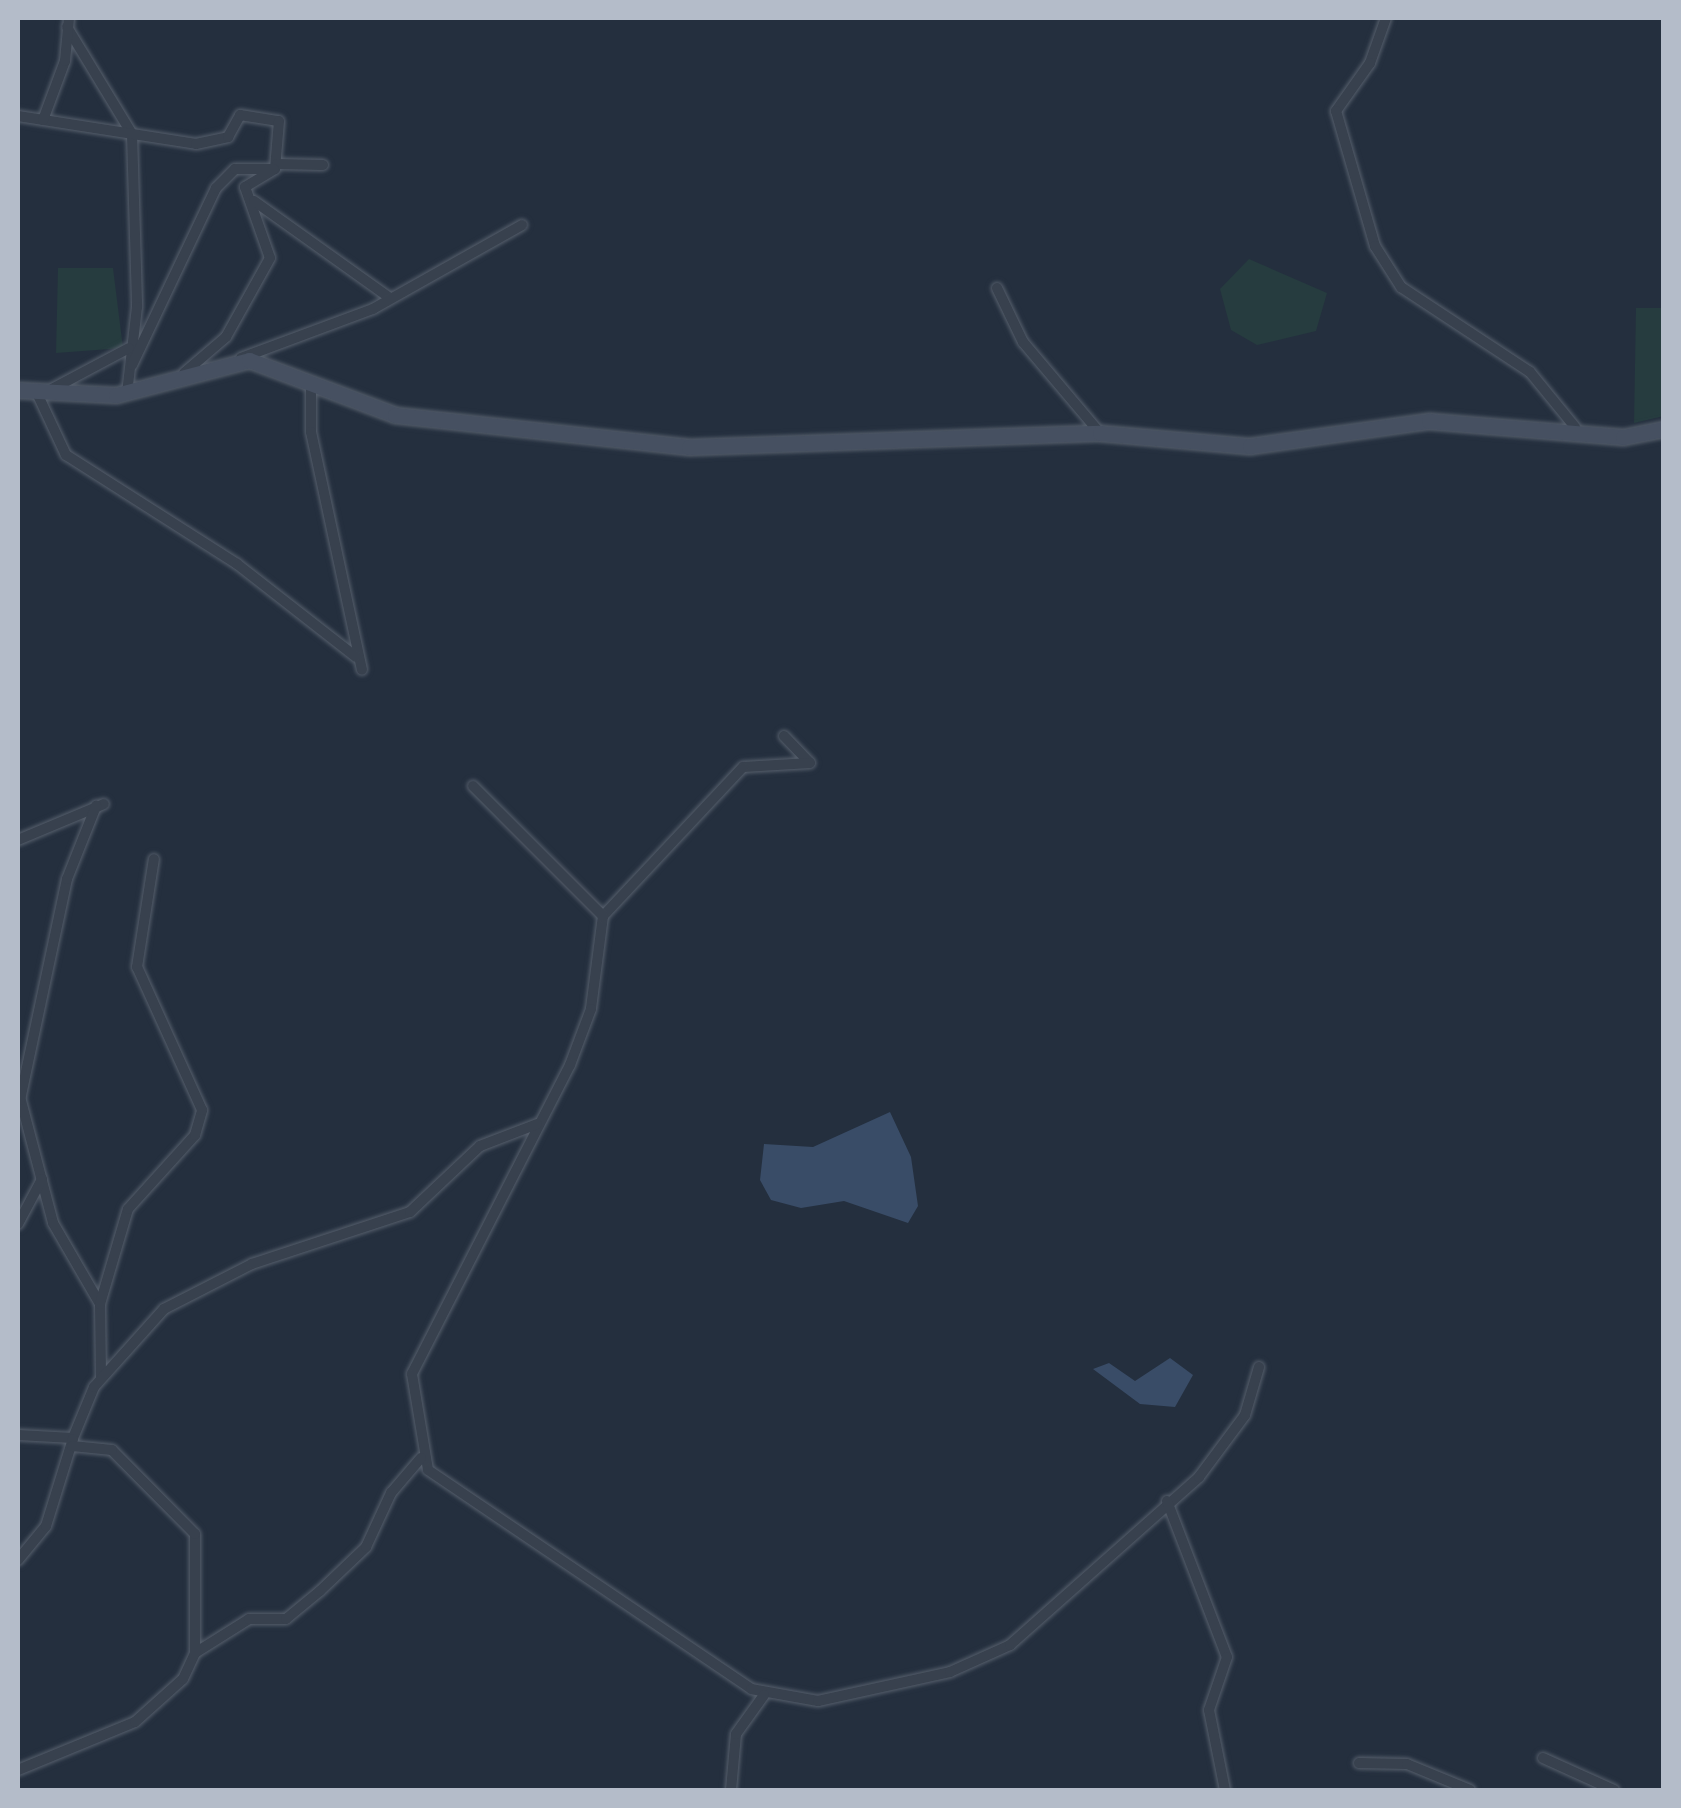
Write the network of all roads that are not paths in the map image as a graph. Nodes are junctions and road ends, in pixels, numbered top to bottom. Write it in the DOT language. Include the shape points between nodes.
graph roads {
  1 [pos="1386,18"];
  2 [pos="68,22"];
  3 [pos="18,116"];
  4 [pos="43,120"];
  5 [pos="132,134"];
  6 [pos="323,165"];
  7 [pos="276,166"];
  8 [pos="246,193"];
  9 [pos="522,226"];
  10 [pos="998,288"];
  11 [pos="390,298"];
  12 [pos="130,348"];
  13 [pos="230,361"];
  14 [pos="128,370"];
  15 [pos="174,380"];
  16 [pos="311,387"];
  17 [pos="18,390"];
  18 [pos="42,392"];
  19 [pos="126,393"];
  20 [pos="1575,427"];
  21 [pos="1664,429"];
  22 [pos="1100,433"];
  23 [pos="356,657"];
  24 [pos="362,670"];
  25 [pos="784,736"];
  26 [pos="473,786"];
  27 [pos="18,840"];
  28 [pos="154,859"];
  29 [pos="603,916"];
  30 [pos="19,1096"];
  31 [pos="536,1124"];
  32 [pos="43,1178"];
  33 [pos="18,1224"];
  34 [pos="100,1304"];
  35 [pos="1259,1367"];
  36 [pos="102,1378"];
  37 [pos="18,1434"];
  38 [pos="73,1442"];
  39 [pos="421,1458"];
  40 [pos="1167,1502"];
  41 [pos="18,1560"];
  42 [pos="195,1653"];
  43 [pos="764,1694"];
  44 [pos="1542,1758"];
  45 [pos="1360,1763"];
  46 [pos="18,1770"];
  47 [pos="731,1790"];
  48 [pos="1225,1790"];
  49 [pos="1470,1790"];
  50 [pos="1614,1790"];
  1 -- 20 [label="street" via="1370,64 1336,111 1376,246 1400,286 1530,372"];
  2 -- 4 [label="street"];
  2 -- 5 [label="street"];
  3 -- 4 [label="street"];
  4 -- 5 [label="street"];
  5 -- 7 [label="street" via="204,144 232,134 240,114 276,120"];
  5 -- 12 [label="street"];
  6 -- 7 [label="street"];
  7 -- 8 [label="street" via="246,182"];
  7 -- 14 [label="street" via="235,169 216,188"];
  8 -- 11 [label="street"];
  8 -- 15 [label="street" via="270,244 267,266 226,337"];
  9 -- 11 [label="street"];
  10 -- 22 [label="street" via="1024,342"];
  11 -- 13 [label="street"];
  12 -- 14 [label="street"];
  12 -- 18 [label="street"];
  13 -- 15 [label="street"];
  13 -- 16 [label="street" via="260,362"];
  14 -- 19 [label="street"];
  15 -- 19 [label="street"];
  16 -- 22 [label="street" via="446,424 688,447"];
  16 -- 23 [label="street" via="311,432"];
  17 -- 18 [label="street"];
  18 -- 19 [label="street"];
  18 -- 23 [label="street" via="66,455 236,564"];
  20 -- 21 [label="street" via="1624,437"];
  20 -- 22 [label="street" via="1394,422 1250,446"];
  23 -- 24 [label="street"];
  25 -- 29 [label="street" via="810,763 744,768"];
  26 -- 29 [label="street"];
  27 -- 30 [label="street" via="100,805 67,880"];
  28 -- 34 [label="street" via="136,967 202,1110 195,1135 128,1209"];
  29 -- 31 [label="street" via="591,1010"];
  30 -- 32 [label="street"];
  31 -- 36 [label="street" via="480,1146 410,1212 252,1264 164,1309"];
  31 -- 39 [label="street" via="424,1338 412,1374"];
  32 -- 33 [label="street"];
  32 -- 34 [label="street" via="53,1223"];
  34 -- 36 [label="street"];
  35 -- 40 [label="street" via="1230,1442"];
  36 -- 38 [label="street"];
  37 -- 38 [label="street"];
  38 -- 41 [label="street" via="46,1526"];
  38 -- 42 [label="street" via="112,1450 196,1534"];
  39 -- 42 [label="street" via="390,1493 366,1547 331,1582 286,1619 249,1620"];
  39 -- 43 [label="street" via="496,1521"];
  40 -- 43 [label="street" via="988,1658 818,1701"];
  40 -- 48 [label="street" via="1228,1657 1209,1710"];
  42 -- 46 [label="street" via="183,1679 134,1722"];
  43 -- 47 [label="street" via="736,1734"];
  44 -- 50 [label="street"];
  45 -- 49 [label="street" via="1407,1764"];
}
